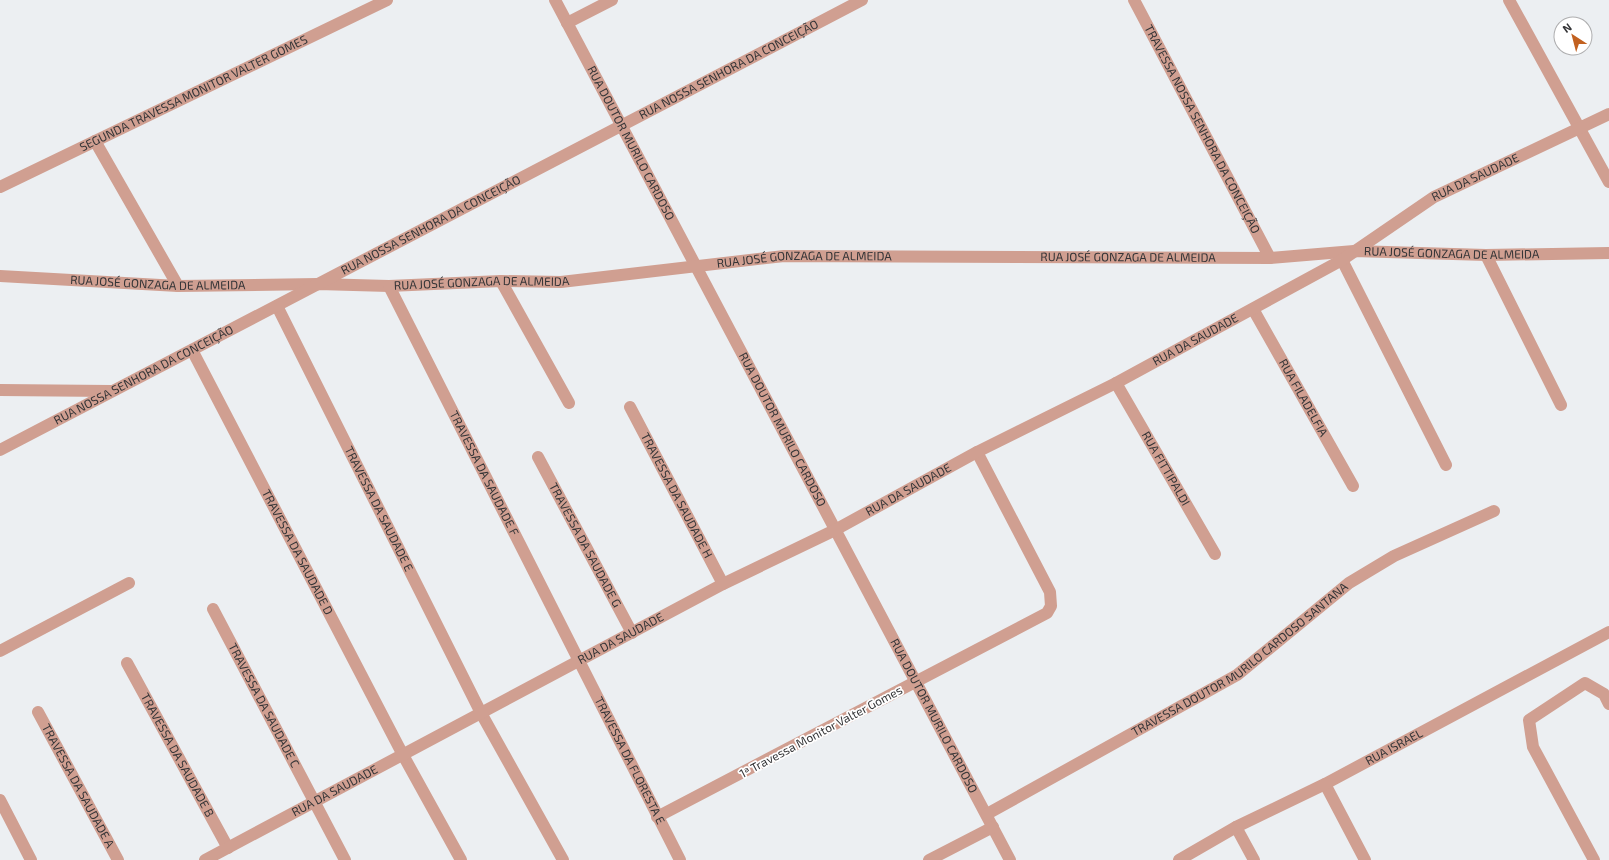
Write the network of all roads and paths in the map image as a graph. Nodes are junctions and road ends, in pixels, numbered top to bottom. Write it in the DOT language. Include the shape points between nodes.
graph roads {
  1 [pos="387,0"];
  2 [pos="555,0"];
  3 [pos="612,0"];
  4 [pos="862,0"];
  5 [pos="1134,0"];
  6 [pos="1509,0"];
  7 [pos="567,23"];
  8 [pos="1609,114"];
  9 [pos="621,126"];
  10 [pos="1580,128"];
  11 [pos="95,141"];
  12 [pos="1609,182"];
  13 [pos="0,187"];
  14 [pos="1354,251"];
  15 [pos="1609,254"];
  16 [pos="1486,255"];
  17 [pos="1270,258"];
  18 [pos="1342,260"];
  19 [pos="695,265"];
  20 [pos="0,276"];
  21 [pos="501,281"];
  22 [pos="318,284"];
  23 [pos="178,286"];
  24 [pos="389,286"];
  25 [pos="277,306"];
  26 [pos="1253,309"];
  27 [pos="192,350"];
  28 [pos="1116,383"];
  29 [pos="0,390"];
  30 [pos="113,391"];
  31 [pos="569,403"];
  32 [pos="1561,405"];
  33 [pos="630,407"];
  34 [pos="0,450"];
  35 [pos="977,452"];
  36 [pos="538,457"];
  37 [pos="1446,464"];
  38 [pos="1353,486"];
  39 [pos="1494,511"];
  40 [pos="835,530"];
  41 [pos="1215,554"];
  42 [pos="129,583"];
  43 [pos="723,584"];
  44 [pos="213,609"];
  45 [pos="1609,632"];
  46 [pos="632,633"];
  47 [pos="0,651"];
  48 [pos="580,660"];
  49 [pos="127,663"];
  50 [pos="916,682"];
  51 [pos="1609,704"];
  52 [pos="38,712"];
  53 [pos="481,713"];
  54 [pos="403,755"];
  55 [pos="1326,784"];
  56 [pos="0,800"];
  57 [pos="314,802"];
  58 [pos="987,814"];
  59 [pos="657,817"];
  60 [pos="1236,826"];
  61 [pos="993,827"];
  62 [pos="228,848"];
  63 [pos="208,859"];
  64 [pos="32,860"];
  65 [pos="118,860"];
  66 [pos="344,860"];
  67 [pos="461,860"];
  68 [pos="563,860"];
  69 [pos="680,860"];
  70 [pos="929,860"];
  71 [pos="1010,860"];
  72 [pos="1179,860"];
  73 [pos="1254,860"];
  74 [pos="1365,860"];
  75 [pos="1594,860"];
  1 -- 11 [label="street, SEGUNDA TRAVESSA MONITOR VALTER GOMES"];
  2 -- 7 [label="street, RUA DOUTOR MURILO CARDOSO"];
  3 -- 7 [label="street"];
  4 -- 9 [label="street, RUA NOSSA SENHORA DA CONCEIÇÃO"];
  5 -- 17 [label="street, TRAVESSA NOSSA SENHORA DA CONCEIÇÃO"];
  6 -- 10 [label="street"];
  7 -- 9 [label="street, RUA DOUTOR MURILO CARDOSO"];
  8 -- 10 [label="street, RUA DA SAUDADE"];
  9 -- 19 [label="street, RUA DOUTOR MURILO CARDOSO"];
  9 -- 22 [label="street, RUA NOSSA SENHORA DA CONCEIÇÃO"];
  10 -- 12 [label="street"];
  10 -- 14 [label="street, RUA DA SAUDADE" via="1434,197"];
  11 -- 13 [label="street, SEGUNDA TRAVESSA MONITOR VALTER GOMES"];
  11 -- 23 [label="street"];
  14 -- 16 [label="street, RUA JOSÉ GONZAGA DE ALMEIDA"];
  14 -- 17 [label="street, RUA JOSÉ GONZAGA DE ALMEIDA"];
  14 -- 18 [label="street, RUA DA SAUDADE"];
  15 -- 16 [label="street, RUA JOSÉ GONZAGA DE ALMEIDA"];
  16 -- 32 [label="street"];
  17 -- 19 [label="street, RUA JOSÉ GONZAGA DE ALMEIDA" via="784,256"];
  18 -- 26 [label="street, RUA DA SAUDADE"];
  18 -- 37 [label="street"];
  19 -- 21 [label="street, RUA JOSÉ GONZAGA DE ALMEIDA" via="561,282"];
  19 -- 40 [label="street, RUA DOUTOR MURILO CARDOSO"];
  20 -- 23 [label="street, RUA JOSÉ GONZAGA DE ALMEIDA"];
  21 -- 24 [label="street, RUA JOSÉ GONZAGA DE ALMEIDA"];
  21 -- 31 [label="street"];
  22 -- 23 [label="street, RUA JOSÉ GONZAGA DE ALMEIDA"];
  22 -- 24 [label="street, RUA JOSÉ GONZAGA DE ALMEIDA"];
  22 -- 25 [label="street, RUA NOSSA SENHORA DA CONCEIÇÃO"];
  24 -- 48 [label="street, TRAVESSA DA SAUDADE F"];
  25 -- 27 [label="street, RUA NOSSA SENHORA DA CONCEIÇÃO"];
  25 -- 53 [label="street, TRAVESSA DA SAUDADE E"];
  26 -- 28 [label="street, RUA DA SAUDADE"];
  26 -- 38 [label="street, RUA FILADELFIA"];
  27 -- 30 [label="street, RUA NOSSA SENHORA DA CONCEIÇÃO"];
  27 -- 54 [label="street, TRAVESSA DA SAUDADE D"];
  28 -- 35 [label="street, RUA DA SAUDADE"];
  28 -- 41 [label="street, RUA FITTIPALDI"];
  29 -- 30 [label="street"];
  30 -- 34 [label="street, RUA NOSSA SENHORA DA CONCEIÇÃO"];
  33 -- 43 [label="street, TRAVESSA DA SAUDADE H"];
  35 -- 40 [label="street, RUA DA SAUDADE"];
  35 -- 50 [label="street, 1ª Travessa Monitor Valter Gomes" via="1050,592 1051,606 1047,612"];
  36 -- 46 [label="street, TRAVESSA DA SAUDADE G"];
  39 -- 58 [label="street, TRAVESSA DOUTOR MURILO CARDOSO SANTANA" via="1394,556 1349,583 1236,675"];
  40 -- 43 [label="street, RUA DA SAUDADE"];
  40 -- 50 [label="street, RUA DOUTOR MURILO CARDOSO"];
  42 -- 47 [label="street"];
  43 -- 46 [label="street, RUA DA SAUDADE"];
  44 -- 57 [label="street, TRAVESSA DA SAUDADE C"];
  45 -- 55 [label="street, RUA ISRAEL"];
  46 -- 48 [label="street, RUA DA SAUDADE"];
  48 -- 53 [label="street, RUA DA SAUDADE"];
  48 -- 59 [label="street, TRAVESSA DA FLORESTA E"];
  49 -- 62 [label="street, TRAVESSA DA SAUDADE B"];
  50 -- 58 [label="street, RUA DOUTOR MURILO CARDOSO"];
  50 -- 59 [label="street, 1ª Travessa Monitor Valter Gomes"];
  51 -- 75 [label="street" via="1604,694 1586,683 1529,720 1533,747"];
  52 -- 65 [label="street, TRAVESSA DA SAUDADE A"];
  53 -- 54 [label="street, RUA DA SAUDADE"];
  53 -- 68 [label="street, TRAVESSA DA SAUDADE E"];
  54 -- 57 [label="street, RUA DA SAUDADE"];
  54 -- 67 [label="street, TRAVESSA DA SAUDADE D"];
  55 -- 60 [label="street, RUA ISRAEL"];
  55 -- 74 [label="street"];
  56 -- 64 [label="street"];
  57 -- 62 [label="street, RUA DA SAUDADE"];
  57 -- 66 [label="street, TRAVESSA DA SAUDADE C"];
  58 -- 61 [label="street, RUA DOUTOR MURILO CARDOSO"];
  59 -- 69 [label="street, TRAVESSA DA FLORESTA E"];
  60 -- 72 [label="street, RUA ISRAEL"];
  60 -- 73 [label="street"];
  61 -- 70 [label="street"];
  61 -- 71 [label="street, RUA DOUTOR MURILO CARDOSO"];
  62 -- 63 [label="street, RUA DA SAUDADE"];
}
